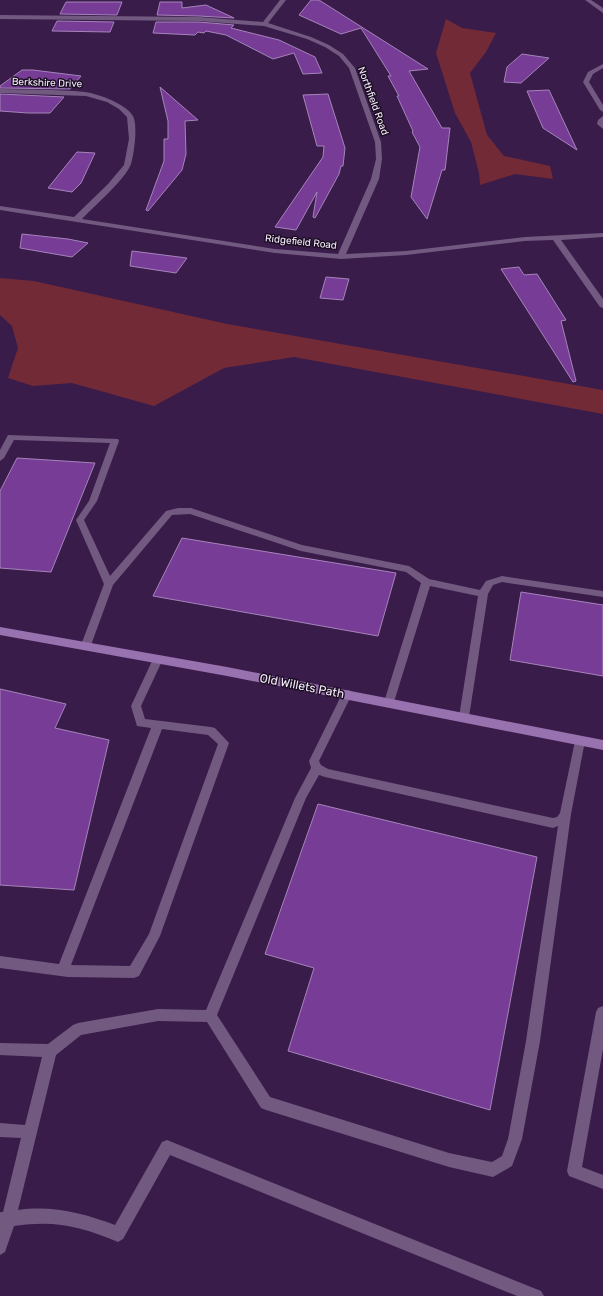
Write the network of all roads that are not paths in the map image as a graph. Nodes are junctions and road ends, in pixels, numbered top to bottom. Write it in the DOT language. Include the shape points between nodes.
graph roads {
  1 [pos="283,0"];
  2 [pos="588,0"];
  3 [pos="603,11"];
  4 [pos="0,17"];
  5 [pos="265,24"];
  6 [pos="603,66"];
  7 [pos="0,90"];
  8 [pos="603,110"];
  9 [pos="603,118"];
  10 [pos="603,127"];
  11 [pos="0,208"];
  12 [pos="76,220"];
  13 [pos="603,235"];
  14 [pos="555,237"];
  15 [pos="341,256"];
  16 [pos="603,305"];
  17 [pos="0,458"];
  18 [pos="426,582"];
  19 [pos="109,584"];
  20 [pos="484,594"];
  21 [pos="603,594"];
  22 [pos="0,631"];
  23 [pos="86,645"];
  24 [pos="158,659"];
  25 [pos="347,694"];
  26 [pos="389,702"];
  27 [pos="464,717"];
  28 [pos="158,725"];
  29 [pos="580,741"];
  30 [pos="603,745"];
  31 [pos="317,768"];
  32 [pos="565,814"];
  33 [pos="0,962"];
  34 [pos="63,970"];
  35 [pos="603,1012"];
  36 [pos="210,1016"];
  37 [pos="0,1049"];
  38 [pos="50,1051"];
  39 [pos="0,1130"];
  40 [pos="30,1132"];
  41 [pos="603,1182"];
  42 [pos="4,1220"];
  43 [pos="0,1247"];
  44 [pos="536,1296"];
  1 -- 5 [label="street"];
  2 -- 3 [label="street"];
  4 -- 5 [label="street, Northfield Road" via="199,18"];
  5 -- 15 [label="street, Northfield Road" via="309,38 341,55 352,68 376,135 379,159 376,179"];
  6 -- 8 [label="street" via="590,73 586,82"];
  7 -- 12 [label="street, Berkshire Drive" via="86,94 109,101 122,108 130,117 132,139 127,165 111,186"];
  9 -- 10 [label="street" via="600,121"];
  11 -- 12 [label="street, Ridgefield Road"];
  12 -- 15 [label="street, Ridgefield Road" via="275,251"];
  13 -- 14 [label="street, Ridgefield Road"];
  14 -- 15 [label="street, Ridgefield Road" via="406,253"];
  14 -- 16 [label="street"];
  17 -- 19 [label="lane" via="11,437 115,440 93,501 80,520"];
  18 -- 19 [label="lane" via="409,569 301,548 191,511 178,511 169,513"];
  18 -- 20 [label="lane"];
  18 -- 26 [label="lane"];
  19 -- 23 [label="lane"];
  20 -- 21 [label="lane" via="489,583 502,579"];
  20 -- 27 [label="lane"];
  22 -- 23 [label="main road, Old Willets Path"];
  23 -- 24 [label="main road, Old Willets Path"];
  24 -- 25 [label="main road, Old Willets Path"];
  24 -- 28 [label="lane" via="136,706 141,723"];
  25 -- 26 [label="main road, Old Willets Path"];
  25 -- 31 [label="lane" via="314,761"];
  26 -- 27 [label="main road, Old Willets Path"];
  27 -- 29 [label="main road, Old Willets Path"];
  28 -- 34 [label="lane"];
  28 -- 34 [label="lane" via="211,731 224,742 154,936 134,972"];
  29 -- 30 [label="main road, Old Willets Path"];
  29 -- 32 [label="lane"];
  31 -- 32 [label="lane" via="325,773 552,823 561,820"];
  31 -- 36 [label="lane" via="301,798"];
  32 -- 36 [label="lane" via="533,1040 515,1139 507,1161 493,1170 449,1160 266,1103"];
  33 -- 34 [label="lane"];
  35 -- 41 [label="lane" via="574,1171"];
  36 -- 38 [label="lane" via="158,1014 78,1029"];
  37 -- 38 [label="lane"];
  38 -- 40 [label="lane"];
  39 -- 40 [label="lane"];
  40 -- 42 [label="lane"];
  42 -- 43 [label="lane"];
  42 -- 44 [label="lane" via="40,1215 83,1221 118,1234 167,1147"];
}
